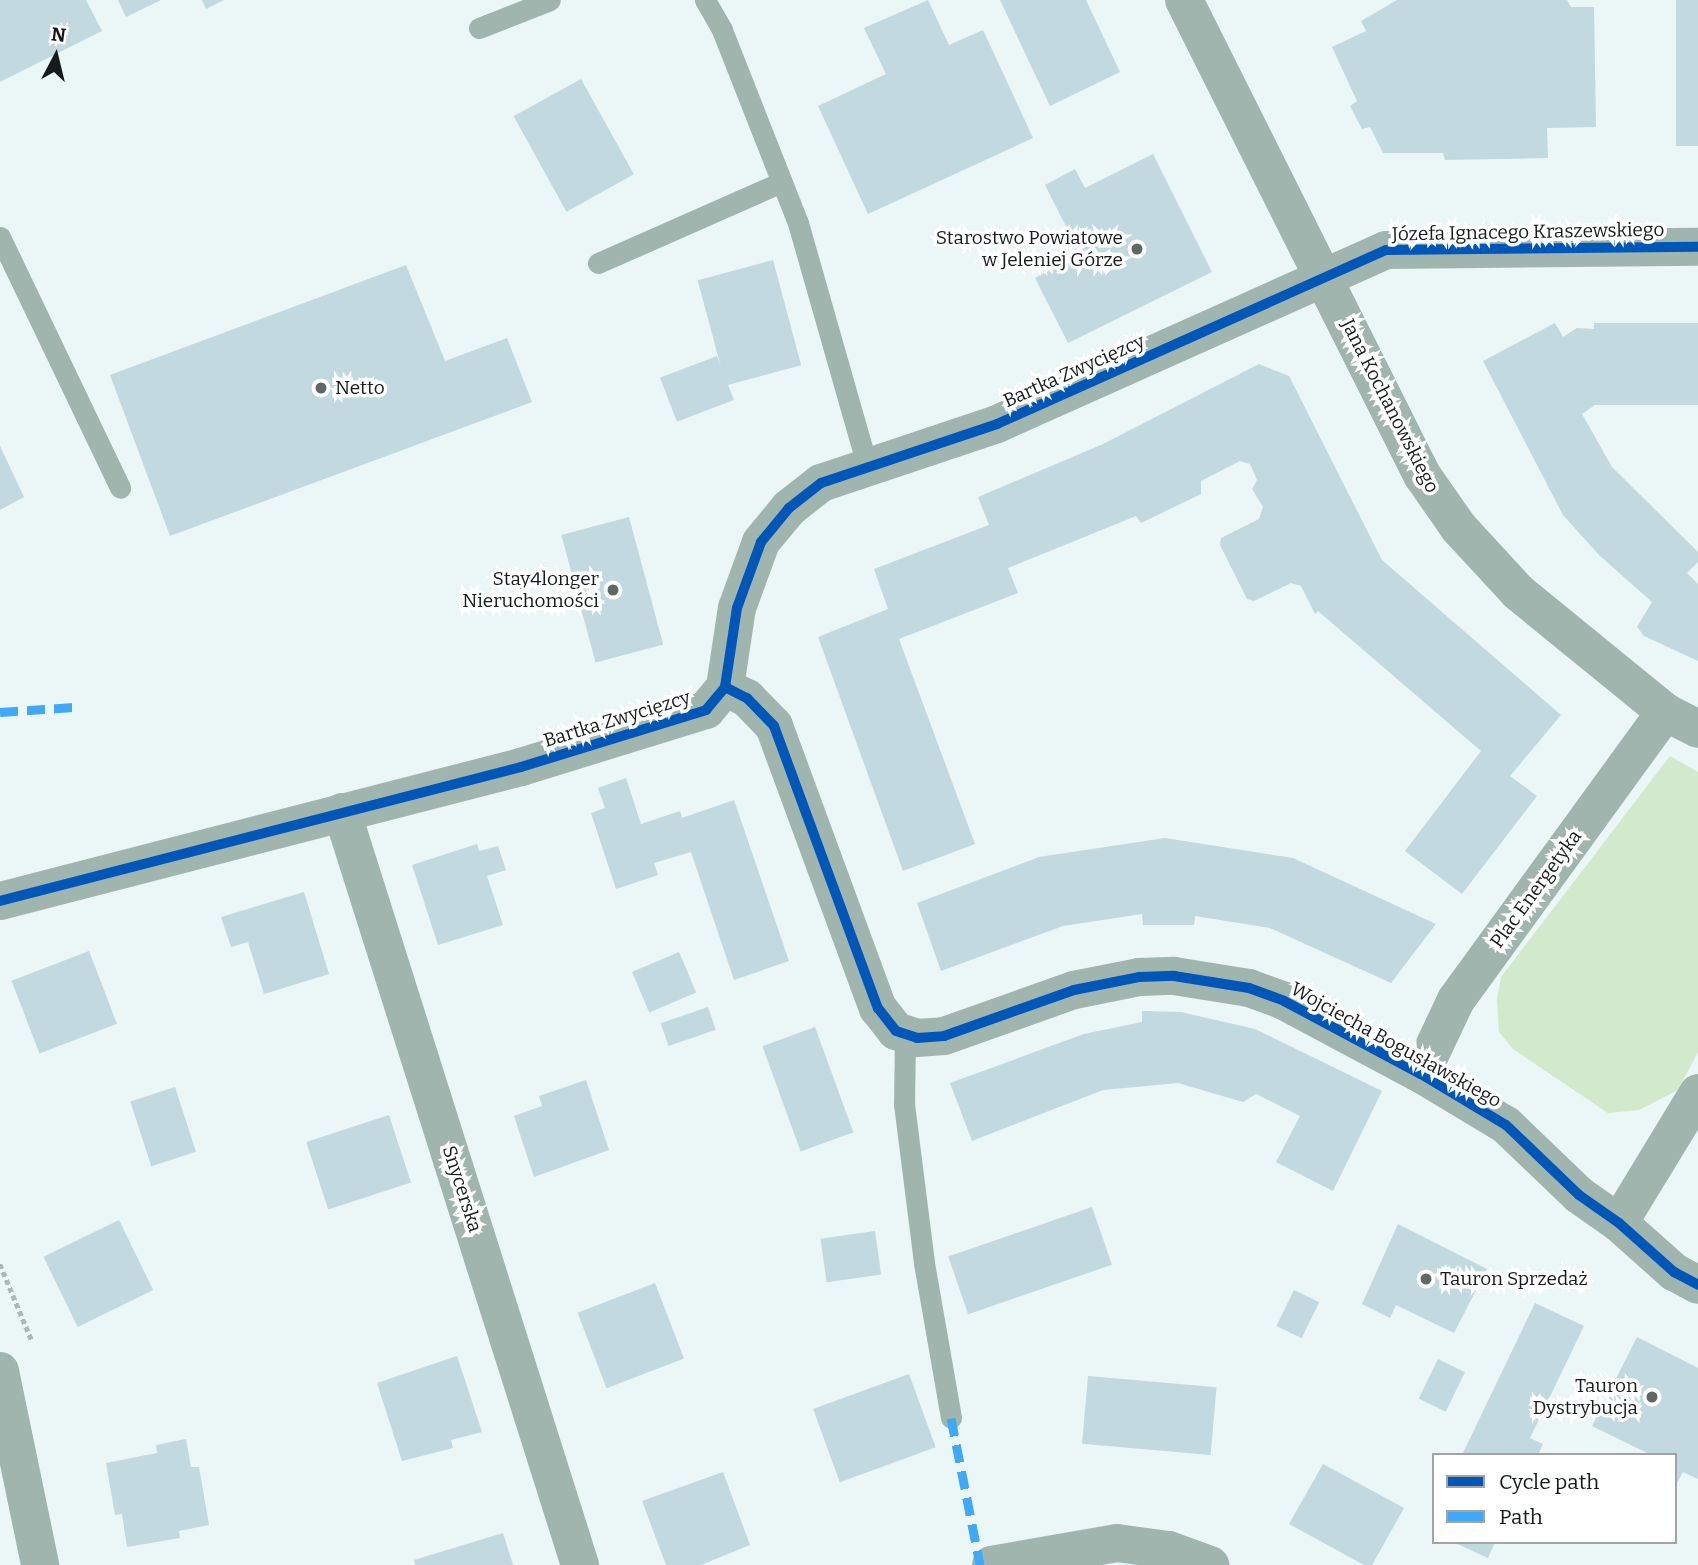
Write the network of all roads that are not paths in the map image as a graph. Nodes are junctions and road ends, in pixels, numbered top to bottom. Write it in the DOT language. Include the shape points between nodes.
graph roads {
  1 [pos="550,0"];
  2 [pos="705,0"];
  3 [pos="1184,0"];
  4 [pos="479,28"];
  5 [pos="779,183"];
  6 [pos="0,237"];
  7 [pos="1698,247"];
  8 [pos="598,263"];
  9 [pos="1322,277"];
  10 [pos="867,465"];
  11 [pos="120,488"];
  12 [pos="725,687"];
  13 [pos="1681,720"];
  14 [pos="342,813"];
  15 [pos="0,901"];
  16 [pos="905,1035"];
  17 [pos="1421,1074"];
  18 [pos="1698,1093"];
  19 [pos="1619,1223"];
  20 [pos="1698,1284"];
  21 [pos="0,1371"];
  22 [pos="951,1418"];
  23 [pos="40,1565"];
  24 [pos="580,1565"];
  25 [pos="991,1565"];
  26 [pos="1210,1565"];
  1 -- 4 [label="lane"];
  2 -- 5 [label="lane" via="722,30"];
  3 -- 9 [label="street, Jana Kochanowskiego"];
  5 -- 8 [label="lane"];
  5 -- 10 [label="lane" via="798,223"];
  6 -- 11 [label="lane"];
  7 -- 9 [label="street, Józefa Ignacego Kraszewskiego" via="1386,250"];
  9 -- 10 [label="street, Bartka Zwycięzcy" via="997,424"];
  9 -- 13 [label="street, Jana Kochanowskiego" via="1422,475 1458,528 1518,592"];
  10 -- 12 [label="street, Bartka Zwycięzcy" via="821,483 789,508 761,542 737,608"];
  12 -- 14 [label="street, Bartka Zwycięzcy" via="706,710 677,721"];
  12 -- 16 [label="street" via="747,698 774,726 878,1008 885,1021"];
  13 -- 17 [label="street, Plac Energetyka" via="1456,1000"];
  14 -- 15 [label="street, Bartka Zwycięzcy"];
  14 -- 24 [label="street, Snycerska"];
  16 -- 17 [label="street, Wojciecha Bogusławskiego" via="944,1036 1109,981 1174,976 1249,988 1284,1001"];
  16 -- 22 [label="lane" via="904,1104 924,1263"];
  17 -- 19 [label="street, Wojciecha Bogusławskiego" via="1506,1125 1579,1195"];
  18 -- 19 [label="street"];
  19 -- 20 [label="street, Wojciecha Bogusławskiego" via="1674,1272"];
  21 -- 23 [label="street"];
  25 -- 26 [label="street" via="1117,1542 1169,1550"];
}
